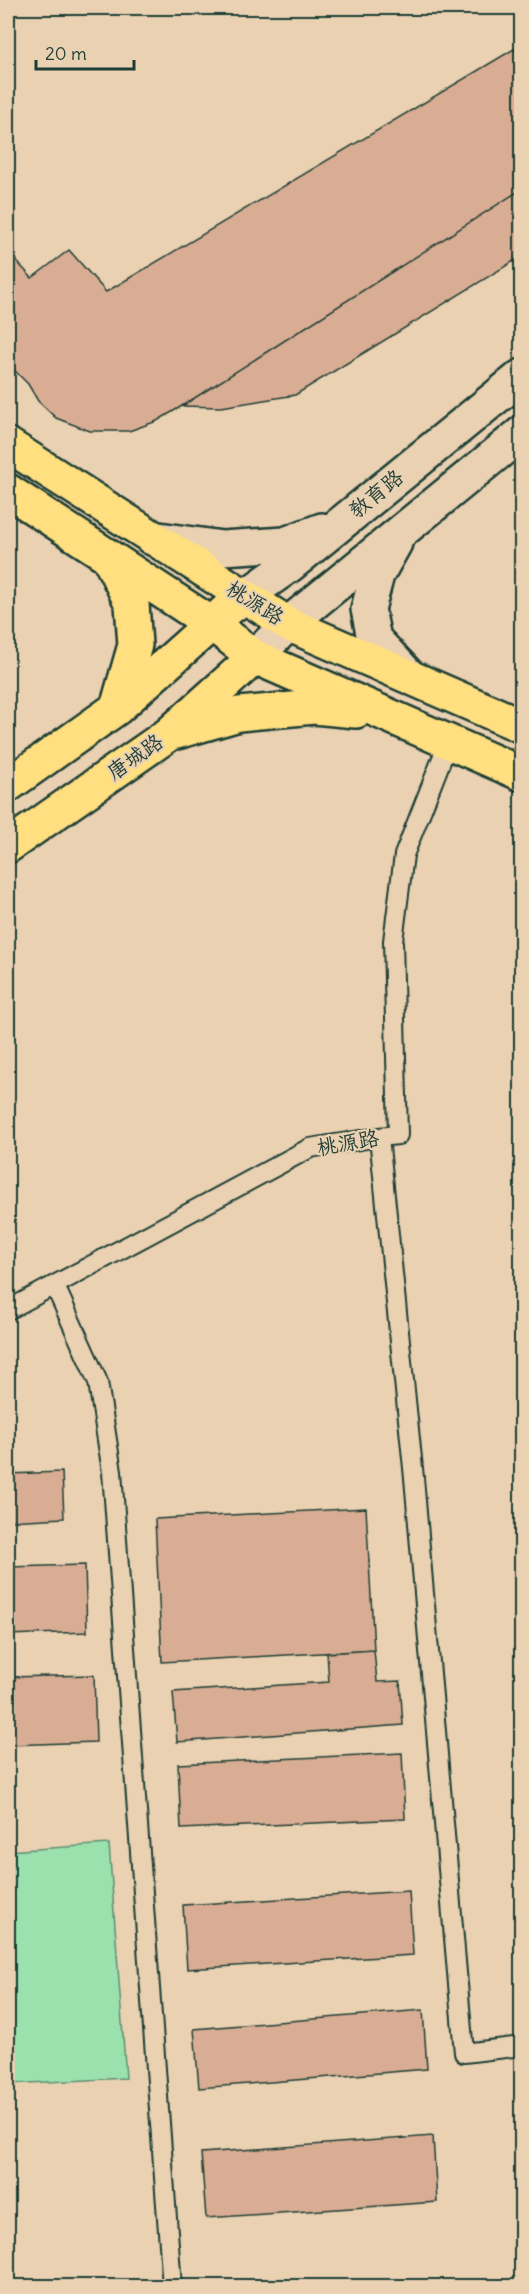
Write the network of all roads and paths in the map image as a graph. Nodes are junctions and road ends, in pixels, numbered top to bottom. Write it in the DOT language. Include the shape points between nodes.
graph roads {
  1 [pos="522,376"];
  2 [pos="522,433"];
  3 [pos="8,445"];
  4 [pos="8,490"];
  5 [pos="338,525"];
  6 [pos="401,532"];
  7 [pos="152,537"];
  8 [pos="108,556"];
  9 [pos="229,610"];
  10 [pos="288,624"];
  11 [pos="255,657"];
  12 [pos="410,677"];
  13 [pos="117,708"];
  14 [pos="386,714"];
  15 [pos="522,726"];
  16 [pos="169,734"];
  17 [pos="448,743"];
  18 [pos="522,774"];
  19 [pos="8,785"];
  20 [pos="8,846"];
  21 [pos="379,1137"];
  22 [pos="55,1286"];
  23 [pos="8,1310"];
  24 [pos="522,2046"];
  25 [pos="172,2286"];
  1 -- 5 [label="main road, 教育路"];
  2 -- 6 [label="main road"];
  3 -- 7 [label="main road, 桃源路"];
  4 -- 8 [label="main road, 桃源路"];
  5 -- 7 [label="main road" via="285,544 222,548"];
  5 -- 9 [label="main road, 教育路"];
  6 -- 10 [label="main road"];
  6 -- 12 [label="main road" via="377,575 368,609 374,639"];
  7 -- 9 [label="main road, 桃源路"];
  8 -- 9 [label="main road, 桃源路"];
  8 -- 13 [label="main road" via="132,604 135,645"];
  9 -- 10 [label="main road, 桃源路"];
  9 -- 11 [label="main road, 桃源路"];
  9 -- 13 [label="main road"];
  10 -- 11 [label="main road"];
  10 -- 12 [label="main road, 桃源路"];
  11 -- 14 [label="main road, 桃源路"];
  11 -- 16 [label="main road, 唐城路"];
  12 -- 15 [label="main road, 桃源路"];
  13 -- 19 [label="main road"];
  14 -- 16 [label="main road" via="314,707 239,714"];
  14 -- 17 [label="main road, 桃源路"];
  16 -- 20 [label="main road, 唐城路"];
  17 -- 18 [label="main road, 桃源路"];
  17 -- 21 [label="lane, 桃源路" via="404,855 393,941 398,1136"];
  21 -- 22 [label="lane, 桃源路" via="310,1148"];
  21 -- 24 [label="lane" via="414,1479 464,2053"];
  22 -- 23 [label="lane, 桃源路"];
  22 -- 25 [label="lane" via="98,1382 112,1472"];
}
